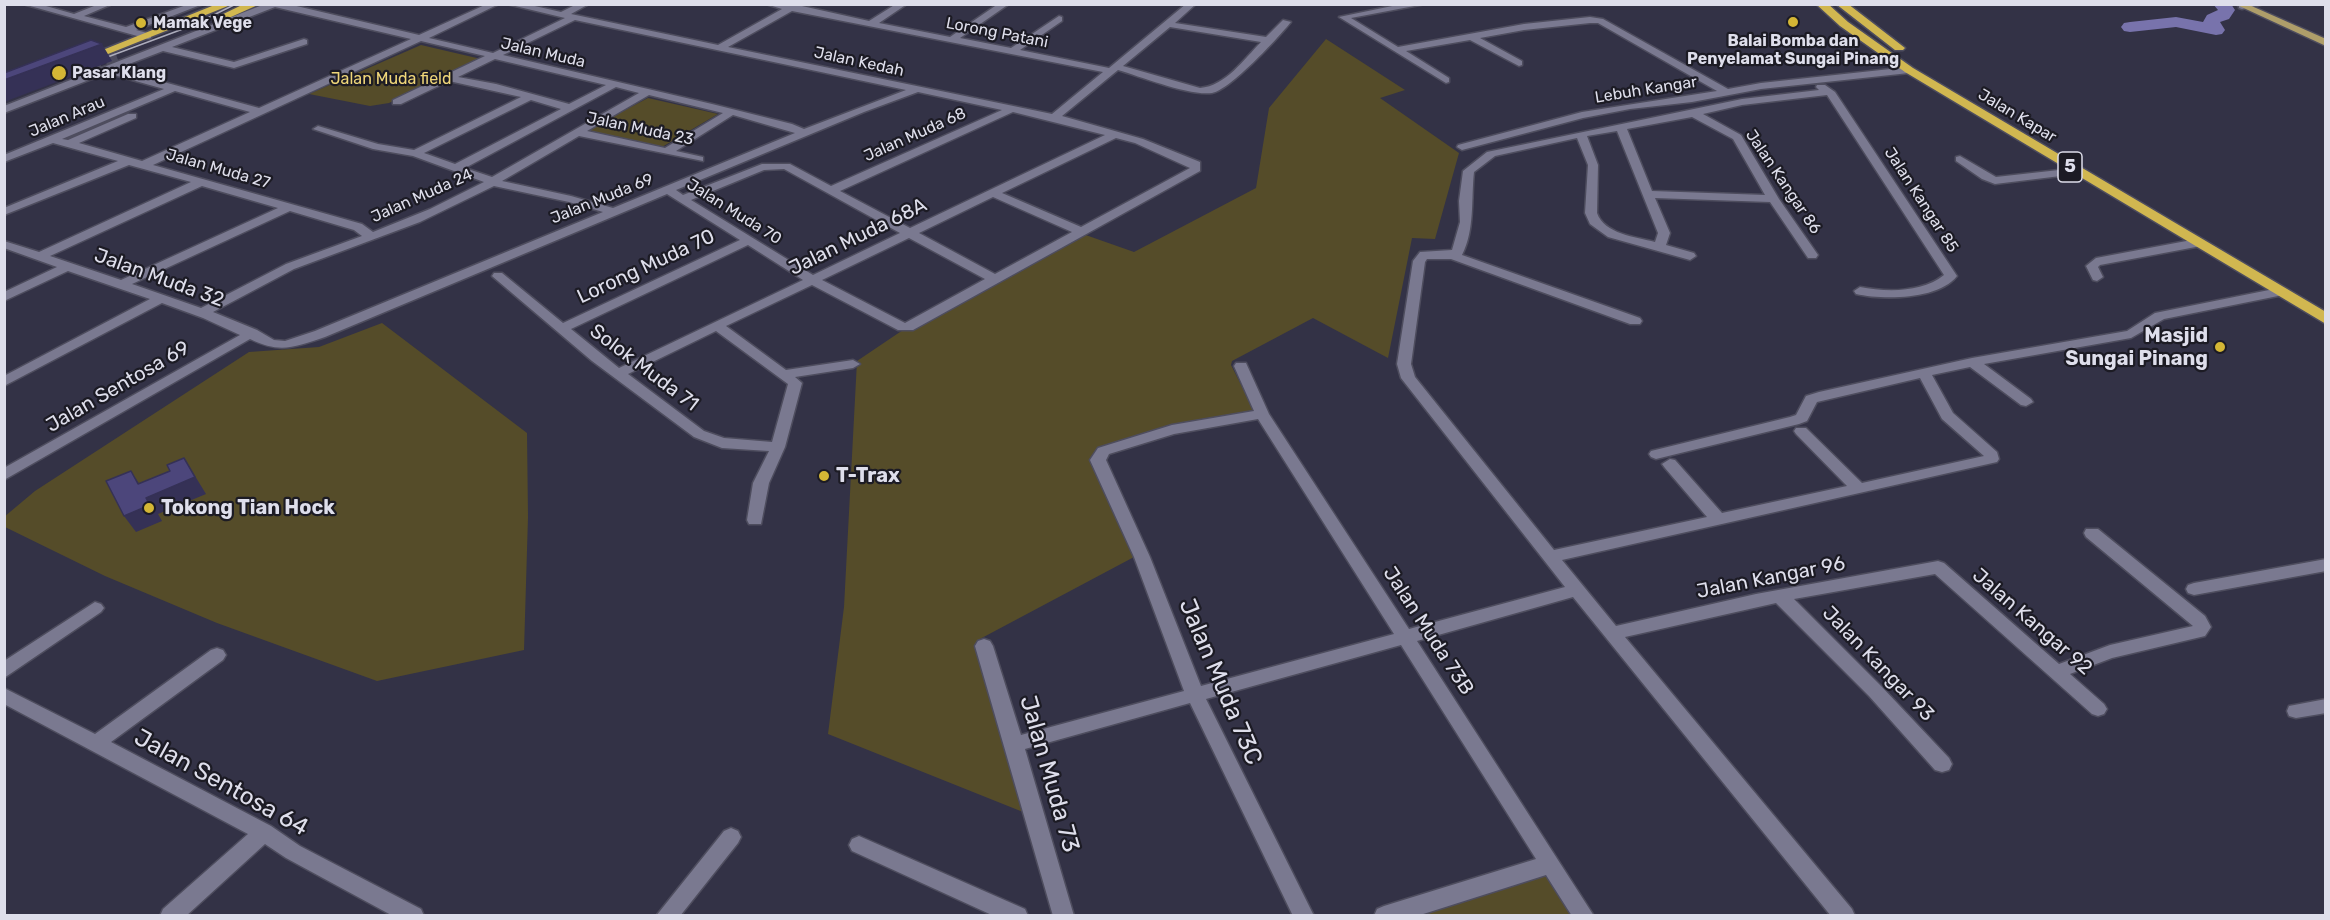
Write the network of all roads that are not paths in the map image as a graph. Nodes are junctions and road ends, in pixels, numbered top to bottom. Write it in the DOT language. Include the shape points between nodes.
graph roads {
  1 [pos="27,4"];
  2 [pos="108,4"];
  3 [pos="199,4"];
  4 [pos="228,4"];
  5 [pos="255,4"];
  6 [pos="274,4"];
  7 [pos="495,4"];
  8 [pos="511,4"];
  9 [pos="585,4"];
  10 [pos="770,4"];
  11 [pos="903,4"];
  12 [pos="1005,4"];
  13 [pos="1192,4"];
  14 [pos="1421,4"];
  15 [pos="1821,4"];
  16 [pos="1841,4"];
  17 [pos="2260,4"];
  18 [pos="2241,5"];
  19 [pos="794,6"];
  20 [pos="567,16"];
  21 [pos="74,17"];
  22 [pos="1059,19"];
  23 [pos="1286,22"];
  24 [pos="870,24"];
  25 [pos="1167,24"];
  26 [pos="128,30"];
  27 [pos="148,36"];
  28 [pos="1470,36"];
  29 [pos="418,39"];
  30 [pos="951,40"];
  31 [pos="1268,40"];
  32 [pos="304,42"];
  33 [pos="2325,43"];
  34 [pos="162,48"];
  35 [pos="719,48"];
  36 [pos="1397,50"];
  37 [pos="1012,52"];
  38 [pos="118,57"];
  39 [pos="492,57"];
  40 [pos="1519,63"];
  41 [pos="71,64"];
  42 [pos="1114,69"];
  43 [pos="107,70"];
  44 [pos="1909,70"];
  45 [pos="448,78"];
  46 [pos="1446,80"];
  47 [pos="1811,82"];
  48 [pos="613,85"];
  49 [pos="174,88"];
  50 [pos="917,89"];
  51 [pos="189,92"];
  52 [pos="647,92"];
  53 [pos="1726,92"];
  54 [pos="1830,92"];
  55 [pos="531,96"];
  56 [pos="397,102"];
  57 [pos="570,108"];
  58 [pos="1012,109"];
  59 [pos="4,110"];
  60 [pos="262,111"];
  61 [pos="730,112"];
  62 [pos="1693,113"];
  63 [pos="1054,118"];
  64 [pos="1621,128"];
  65 [pos="318,129"];
  66 [pos="575,132"];
  67 [pos="804,134"];
  68 [pos="1114,134"];
  69 [pos="1581,134"];
  70 [pos="52,139"];
  71 [pos="69,144"];
  72 [pos="1462,147"];
  73 [pos="667,152"];
  74 [pos="416,153"];
  75 [pos="4,159"];
  76 [pos="699,159"];
  77 [pos="1960,159"];
  78 [pos="128,161"];
  79 [pos="143,165"];
  80 [pos="458,167"];
  81 [pos="2077,171"];
  82 [pos="201,182"];
  83 [pos="495,182"];
  84 [pos="668,190"];
  85 [pos="830,191"];
  86 [pos="993,193"];
  87 [pos="1648,194"];
  88 [pos="1773,199"];
  89 [pos="683,200"];
  90 [pos="289,207"];
  91 [pos="4,212"];
  92 [pos="614,212"];
  93 [pos="1082,232"];
  94 [pos="910,234"];
  95 [pos="372,237"];
  96 [pos="748,241"];
  97 [pos="2197,243"];
  98 [pos="4,244"];
  99 [pos="1659,248"];
  100 [pos="1452,255"];
  101 [pos="1812,255"];
  102 [pos="40,256"];
  103 [pos="1690,256"];
  104 [pos="68,266"];
  105 [pos="2097,277"];
  106 [pos="501,278"];
  107 [pos="994,279"];
  108 [pos="812,280"];
  109 [pos="121,285"];
  110 [pos="1860,291"];
  111 [pos="2279,292"];
  112 [pos="4,297"];
  113 [pos="160,299"];
  114 [pos="2325,309"];
  115 [pos="201,313"];
  116 [pos="2325,319"];
  117 [pos="1635,321"];
  118 [pos="717,326"];
  119 [pos="561,329"];
  120 [pos="252,333"];
  121 [pos="300,342"];
  122 [pos="1972,362"];
  123 [pos="853,364"];
  124 [pos="1241,366"];
  125 [pos="1924,372"];
  126 [pos="619,373"];
  127 [pos="785,374"];
  128 [pos="4,382"];
  129 [pos="2026,402"];
  130 [pos="1262,414"];
  131 [pos="1801,431"];
  132 [pos="778,447"];
  133 [pos="1656,454"];
  134 [pos="1670,464"];
  135 [pos="4,475"];
  136 [pos="1859,489"];
  137 [pos="755,520"];
  138 [pos="1719,520"];
  139 [pos="2092,533"];
  140 [pos="1551,557"];
  141 [pos="2325,565"];
  142 [pos="1938,567"];
  143 [pos="2194,589"];
  144 [pos="1577,590"];
  145 [pos="1780,596"];
  146 [pos="95,608"];
  147 [pos="1613,633"];
  148 [pos="1405,637"];
  149 [pos="984,646"];
  150 [pos="217,655"];
  151 [pos="4,671"];
  152 [pos="2058,671"];
  153 [pos="4,694"];
  154 [pos="1195,695"];
  155 [pos="2325,706"];
  156 [pos="2098,709"];
  157 [pos="2296,711"];
  158 [pos="96,743"];
  159 [pos="1016,744"];
  160 [pos="1942,764"];
  161 [pos="264,832"];
  162 [pos="731,837"];
  163 [pos="858,844"];
  164 [pos="1551,864"];
  165 [pos="178,914"];
  166 [pos="414,915"];
  167 [pos="666,915"];
  168 [pos="1018,915"];
  169 [pos="1064,915"];
  170 [pos="1304,915"];
  171 [pos="1384,915"];
  172 [pos="1584,915"];
  173 [pos="1845,915"];
  1 -- 21 [label="street"];
  2 -- 21 [label="street"];
  3 -- 26 [label="street"];
  4 -- 27 [label="highway"];
  5 -- 38 [label="highway"];
  6 -- 29 [label="street, Jalan Muda"];
  6 -- 34 [label="street"];
  7 -- 29 [label="street"];
  8 -- 20 [label="street, Jalan Kedah"];
  9 -- 20 [label="street"];
  10 -- 19 [label="street, Lorong Patani"];
  11 -- 24 [label="street"];
  12 -- 30 [label="street"];
  13 -- 25 [label="street"];
  14 -- 36 [label="street" via="1343,17"];
  15 -- 44 [label="highway, Jalan Kapar / 5"];
  16 -- 114 [label="highway, Jalan Kapar / 5" via="1985,107"];
  17 -- 18 [label="street"];
  18 -- 33 [label="main road"];
  19 -- 24 [label="street, Lorong Patani"];
  19 -- 35 [label="street"];
  20 -- 35 [label="street, Jalan Kedah"];
  20 -- 39 [label="street"];
  21 -- 26 [label="street"];
  22 -- 37 [label="street"];
  23 -- 31 [label="street, Lorong Patani"];
  24 -- 30 [label="street, Lorong Patani"];
  25 -- 31 [label="street"];
  25 -- 42 [label="street"];
  26 -- 27 [label="street"];
  27 -- 41 [label="highway"];
  28 -- 36 [label="street"];
  28 -- 40 [label="street"];
  28 -- 53 [label="street" via="1543,24 1600,21"];
  29 -- 39 [label="street, Jalan Muda"];
  29 -- 60 [label="street"];
  30 -- 37 [label="street, Lorong Patani"];
  31 -- 42 [label="street, Lorong Patani" via="1226,83 1209,91"];
  32 -- 34 [label="street" via="234,65"];
  34 -- 43 [label="street"];
  35 -- 50 [label="street, Jalan Kedah"];
  36 -- 46 [label="street"];
  37 -- 42 [label="street, Lorong Patani"];
  39 -- 45 [label="street"];
  39 -- 48 [label="street, Jalan Muda"];
  42 -- 63 [label="street"];
  43 -- 49 [label="street"];
  43 -- 59 [label="street"];
  44 -- 47 [label="street, Lebuh Kangar"];
  44 -- 81 [label="highway, Jalan Kapar / 5"];
  45 -- 55 [label="street"];
  45 -- 56 [label="street"];
  47 -- 53 [label="street, Lebuh Kangar"];
  47 -- 54 [label="street"];
  48 -- 52 [label="street, Jalan Muda"];
  48 -- 57 [label="street"];
  49 -- 51 [label="street"];
  49 -- 70 [label="street, Jalan Arau"];
  50 -- 58 [label="street, Jalan Kedah"];
  50 -- 67 [label="street, Jalan Muda 69"];
  51 -- 60 [label="street"];
  51 -- 71 [label="street, Jalan Arau"];
  52 -- 61 [label="street, Jalan Muda"];
  52 -- 66 [label="street, Jalan Muda 24"];
  53 -- 72 [label="street, Lebuh Kangar" via="1582,115"];
  54 -- 62 [label="street" via="1772,97"];
  54 -- 110 [label="street, Jalan Kangar 85" via="1951,276 1935,286 1882,295"];
  55 -- 57 [label="street"];
  55 -- 74 [label="street"];
  57 -- 80 [label="street"];
  58 -- 63 [label="street, Jalan Kedah"];
  58 -- 85 [label="street, Jalan Muda 68"];
  60 -- 79 [label="street"];
  61 -- 67 [label="street, Jalan Muda" via="788,126"];
  61 -- 73 [label="street"];
  62 -- 64 [label="street"];
  62 -- 88 [label="street, Jalan Kangar 86" via="1737,137"];
  63 -- 68 [label="street, Jalan Kedah"];
  64 -- 69 [label="street"];
  64 -- 87 [label="street"];
  65 -- 74 [label="street" via="377,147"];
  66 -- 73 [label="street, Jalan Muda 23"];
  66 -- 83 [label="street, Jalan Muda 24"];
  67 -- 84 [label="street, Jalan Muda 69"];
  68 -- 86 [label="street, Jalan Muda 68A"];
  68 -- 93 [label="street, Jalan Kedah" via="1196,164 1196,169"];
  69 -- 99 [label="street" via="1593,165 1594,222 1612,234"];
  69 -- 100 [label="street" via="1491,154 1469,171 1466,222 1458,252"];
  70 -- 71 [label="street, Jalan Muda 27"];
  70 -- 75 [label="street, Jalan Arau"];
  71 -- 78 [label="street, Jalan Muda 27"];
  73 -- 76 [label="street, Jalan Muda 23"];
  74 -- 80 [label="street"];
  77 -- 81 [label="street" via="1995,180"];
  78 -- 79 [label="street, Jalan Muda 27"];
  78 -- 91 [label="street"];
  79 -- 82 [label="street, Jalan Muda 27"];
  80 -- 83 [label="street"];
  81 -- 97 [label="highway, Jalan Kapar / 5"];
  82 -- 90 [label="street, Jalan Muda 27"];
  82 -- 102 [label="street"];
  83 -- 92 [label="street"];
  83 -- 95 [label="street, Jalan Muda 24"];
  84 -- 89 [label="street, Jalan Muda 70"];
  84 -- 92 [label="street, Jalan Muda 69"];
  85 -- 89 [label="street" via="786,166 774,165"];
  85 -- 94 [label="street"];
  86 -- 93 [label="street"];
  86 -- 94 [label="street, Jalan Muda 68A"];
  87 -- 88 [label="street"];
  87 -- 99 [label="street" via="1664,233"];
  88 -- 101 [label="street, Jalan Kangar 86"];
  89 -- 96 [label="street, Jalan Muda 70"];
  90 -- 95 [label="street, Jalan Muda 27" via="358,227"];
  90 -- 109 [label="street"];
  92 -- 121 [label="street, Jalan Muda 69"];
  93 -- 107 [label="street"];
  94 -- 107 [label="street"];
  94 -- 108 [label="street, Jalan Muda 68A"];
  95 -- 115 [label="street, Jalan Muda 24" via="303,261"];
  96 -- 108 [label="street, Jalan Muda 70"];
  96 -- 119 [label="street, Lorong Muda 70"];
  97 -- 105 [label="street" via="2096,262 2092,266"];
  97 -- 111 [label="highway, Jalan Kapar / 5"];
  98 -- 102 [label="street, Jalan Muda 32"];
  99 -- 103 [label="street"];
  100 -- 117 [label="street"];
  100 -- 140 [label="street" via="1424,255 1419,261 1404,372"];
  102 -- 104 [label="street, Jalan Muda 32"];
  104 -- 109 [label="street, Jalan Muda 32"];
  104 -- 112 [label="street"];
  106 -- 119 [label="street, Solok Muda 71"];
  107 -- 108 [label="street, Jalan Muda 70" via="903,327"];
  108 -- 118 [label="street, Jalan Muda 68A"];
  109 -- 113 [label="street, Jalan Muda 32"];
  111 -- 116 [label="highway, Jalan Kapar / 5"];
  111 -- 122 [label="street" via="2160,315 2131,334"];
  113 -- 115 [label="street, Jalan Muda 32"];
  113 -- 128 [label="street"];
  115 -- 120 [label="street, Jalan Muda 32"];
  118 -- 126 [label="street, Jalan Muda 68A"];
  118 -- 127 [label="street"];
  119 -- 126 [label="street, Solok Muda 71"];
  120 -- 121 [label="street, Jalan Muda 32" via="277,345"];
  120 -- 135 [label="street, Jalan Sentosa 69"];
  122 -- 125 [label="street"];
  122 -- 129 [label="street"];
  123 -- 127 [label="street"];
  124 -- 130 [label="street, Jalan Muda 73B"];
  125 -- 133 [label="street" via="1811,399 1802,418 1794,421"];
  125 -- 136 [label="street" via="1947,416 1993,458"];
  126 -- 132 [label="street, Solok Muda 71" via="709,440"];
  127 -- 132 [label="street" via="795,383"];
  130 -- 148 [label="street, Jalan Muda 73B"];
  130 -- 154 [label="street, Jalan Muda 73C" via="1172,430 1103,451 1098,456 1143,557"];
  131 -- 136 [label="street"];
  132 -- 137 [label="street" via="761,483"];
  134 -- 138 [label="street"];
  136 -- 138 [label="street"];
  138 -- 140 [label="street"];
  139 -- 152 [label="street" via="2202,627"];
  140 -- 144 [label="street"];
  141 -- 143 [label="street"];
  142 -- 145 [label="street, Jalan Kangar 96"];
  142 -- 152 [label="street, Jalan Kangar 92"];
  144 -- 147 [label="street"];
  144 -- 148 [label="street"];
  145 -- 147 [label="street, Jalan Kangar 96"];
  145 -- 160 [label="street, Jalan Kangar 93"];
  146 -- 151 [label="street"];
  147 -- 173 [label="street"];
  148 -- 154 [label="street"];
  148 -- 164 [label="street, Jalan Muda 73B"];
  149 -- 159 [label="street, Jalan Muda 73"];
  150 -- 158 [label="street"];
  152 -- 156 [label="street, Jalan Kangar 92"];
  153 -- 158 [label="street, Jalan Sentosa 64"];
  154 -- 159 [label="street"];
  154 -- 170 [label="street, Jalan Muda 73C"];
  155 -- 157 [label="street"];
  158 -- 161 [label="street, Jalan Sentosa 64"];
  159 -- 169 [label="street, Jalan Muda 73"];
  161 -- 165 [label="street"];
  161 -- 166 [label="street, Jalan Sentosa 64" via="293,852"];
  162 -- 167 [label="street"];
  163 -- 168 [label="street"];
  164 -- 171 [label="street"];
  164 -- 172 [label="street, Jalan Muda 73B"];
}
